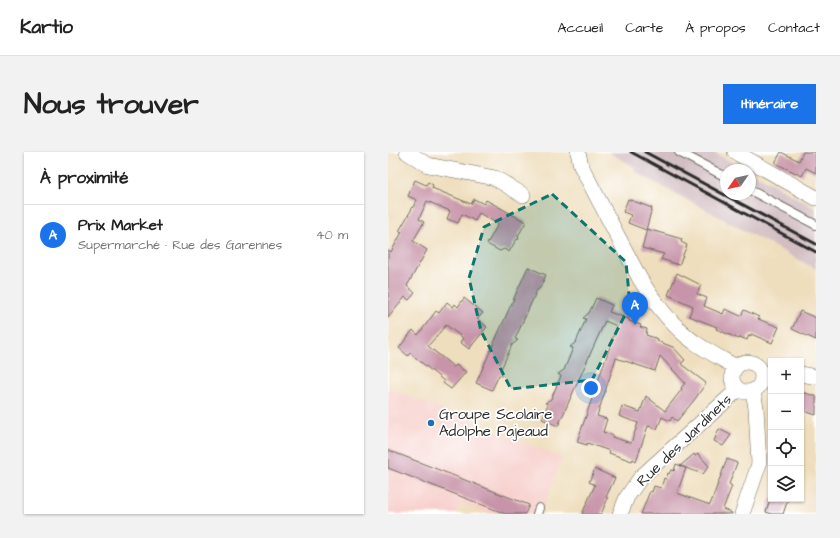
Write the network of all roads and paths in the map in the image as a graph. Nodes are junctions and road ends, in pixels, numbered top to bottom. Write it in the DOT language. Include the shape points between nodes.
graph roads {
  1 [pos="407,152"];
  2 [pos="578,152"];
  3 [pos="679,152"];
  4 [pos="735,152"];
  5 [pos="720,174"];
  6 [pos="756,193"];
  7 [pos="523,194"];
  8 [pos="816,198"];
  9 [pos="816,225"];
  10 [pos="736,367"];
  11 [pos="766,371"];
  12 [pos="804,375"];
  13 [pos="816,377"];
  14 [pos="736,388"];
  15 [pos="753,391"];
  16 [pos="620,514"];
  17 [pos="742,514"];
  1 -- 7 [label="street" via="428,165 495,178"];
  2 -- 10 [label="street" via="581,166 650,295 673,323 694,342"];
  3 -- 5 [label="lane"];
  4 -- 8 [label="street"];
  6 -- 9 [label="lane"];
  10 -- 11 [label="street" via="748,362"];
  10 -- 14 [label="street" via="732,377"];
  11 -- 15 [label="street" via="758,387"];
  12 -- 13 [label="street"];
  14 -- 15 [label="street" via="741,391"];
  14 -- 16 [label="street, Rue des Jardinets" via="734,393 641,478 627,497"];
  15 -- 17 [label="street" via="759,464"];
}
